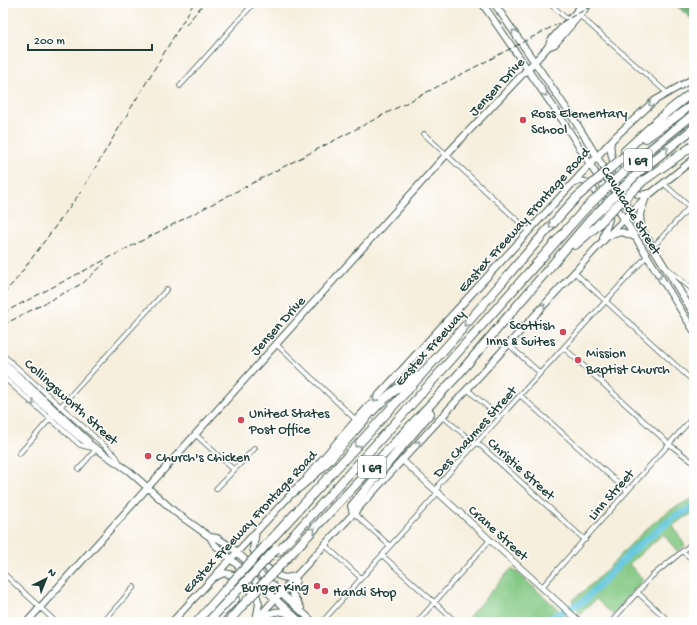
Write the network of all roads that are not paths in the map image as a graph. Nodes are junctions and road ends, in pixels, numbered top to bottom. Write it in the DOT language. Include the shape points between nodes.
graph roads {
  1 [pos="254,3"];
  2 [pos="482,3"];
  3 [pos="494,3"];
  4 [pos="549,3"];
  5 [pos="584,3"];
  6 [pos="590,3"];
  7 [pos="580,15"];
  8 [pos="568,20"];
  9 [pos="548,47"];
  10 [pos="535,62"];
  11 [pos="528,70"];
  12 [pos="694,78"];
  13 [pos="180,86"];
  14 [pos="666,92"];
  15 [pos="692,92"];
  16 [pos="694,104"];
  17 [pos="569,112"];
  18 [pos="694,114"];
  19 [pos="561,118"];
  20 [pos="694,128"];
  21 [pos="424,134"];
  22 [pos="611,140"];
  23 [pos="694,145"];
  24 [pos="626,152"];
  25 [pos="446,155"];
  26 [pos="597,156"];
  27 [pos="694,159"];
  28 [pos="590,164"];
  29 [pos="663,183"];
  30 [pos="571,184"];
  31 [pos="652,192"];
  32 [pos="645,198"];
  33 [pos="694,202"];
  34 [pos="689,207"];
  35 [pos="694,211"];
  36 [pos="631,212"];
  37 [pos="624,219"];
  38 [pos="642,229"];
  39 [pos="529,231"];
  40 [pos="635,236"];
  41 [pos="604,239"];
  42 [pos="653,248"];
  43 [pos="646,256"];
  44 [pos="556,261"];
  45 [pos="664,265"];
  46 [pos="574,272"];
  47 [pos="167,289"];
  48 [pos="694,291"];
  49 [pos="606,301"];
  50 [pos="694,314"];
  51 [pos="686,318"];
  52 [pos="694,332"];
  53 [pos="276,344"];
  54 [pos="508,344"];
  55 [pos="564,348"];
  56 [pos="3,355"];
  57 [pos="3,362"];
  58 [pos="3,370"];
  59 [pos="540,373"];
  60 [pos="421,375"];
  61 [pos="3,377"];
  62 [pos="694,382"];
  63 [pos="467,389"];
  64 [pos="440,394"];
  65 [pos="521,396"];
  66 [pos="54,412"];
  67 [pos="442,416"];
  68 [pos="694,416"];
  69 [pos="499,417"];
  70 [pos="356,420"];
  71 [pos="195,434"];
  72 [pos="476,443"];
  73 [pos="669,444"];
  74 [pos="255,448"];
  75 [pos="96,449"];
  76 [pos="19,454"];
  77 [pos="402,460"];
  78 [pos="694,463"];
  79 [pos="123,467"];
  80 [pos="79,469"];
  81 [pos="234,470"];
  82 [pos="147,487"];
  83 [pos="216,490"];
  84 [pos="437,491"];
  85 [pos="627,491"];
  86 [pos="292,494"];
  87 [pos="354,513"];
  88 [pos="256,531"];
  89 [pos="210,537"];
  90 [pos="490,540"];
  91 [pos="585,540"];
  92 [pos="694,542"];
  93 [pos="325,545"];
  94 [pos="390,546"];
  95 [pos="277,551"];
  96 [pos="682,551"];
  97 [pos="236,552"];
  98 [pos="382,555"];
  99 [pos="231,558"];
  100 [pos="694,561"];
  101 [pos="3,573"];
  102 [pos="298,575"];
  103 [pos="361,578"];
  104 [pos="213,579"];
  105 [pos="134,587"];
  106 [pos="542,587"];
  107 [pos="636,592"];
  108 [pos="281,593"];
  109 [pos="276,599"];
  110 [pos="434,602"];
  111 [pos="40,607"];
  112 [pos="307,616"];
  113 [pos="234,618"];
  114 [pos="257,621"];
  115 [pos="300,621"];
  116 [pos="27,622"];
  117 [pos="56,622"];
  118 [pos="103,622"];
  119 [pos="172,622"];
  120 [pos="197,622"];
  121 [pos="208,622"];
  122 [pos="214,622"];
  123 [pos="228,622"];
  124 [pos="313,622"];
  125 [pos="322,622"];
  126 [pos="417,622"];
  127 [pos="456,622"];
  128 [pos="580,622"];
  129 [pos="611,622"];
  130 [pos="670,622"];
  1 -- 13 [label="street"];
  2 -- 11 [label="main road, Cavalcade Street"];
  10 -- 3 [label="main road, Cavalcade Street, one-way"];
  4 -- 8 [label="street"];
  5 -- 8 [label="main road, Jensen Drive"];
  6 -- 7 [label="main road, Jensen Drive"];
  7 -- 9 [label="main road, Jensen Drive" via="555,44"];
  7 -- 14 [label="street"];
  8 -- 9 [label="main road, Jensen Drive"];
  9 -- 10 [label="main road, Jensen Drive"];
  10 -- 11 [label="main road, Jensen Drive"];
  10 -- 17 [label="main road, Cavalcade Street"];
  11 -- 19 [label="main road, Cavalcade Street, one-way"];
  11 -- 25 [label="main road, Jensen Drive"];
  12 -- 14 [label="main road, Eastex Freeway Frontage Road"];
  14 -- 22 [label="main road, Eastex Freeway Frontage Road, one-way" via="633,118"];
  15 -- 24 [label="highway" via="666,112"];
  16 -- 24 [label="highway, Eastex Freeway / I 69"];
  17 -- 19 [label="main road"];
  17 -- 26 [label="main road, Cavalcade Street"];
  18 -- 95 [label="highway, I 69, bridge" via="632,164 584,209 395,423"];
  19 -- 28 [label="main road, Cavalcade Street"];
  44 -- 20 [label="highway, I 69, one-way, bridge" via="591,219 639,172"];
  21 -- 25 [label="street"];
  22 -- 26 [label="main road, Eastex Freeway Frontage Road"];
  22 -- 31 [label="main road" via="609,151 612,160 629,189 641,195"];
  23 -- 44 [label="highway, bridge" via="644,181"];
  24 -- 60 [label="highway, Eastex Freeway / I 69, one-way, bridge" via="577,197"];
  25 -- 39 [label="street"];
  25 -- 53 [label="main road, Jensen Drive"];
  26 -- 28 [label="main road, Eastex Freeway Frontage Road"];
  26 -- 36 [label="main road, Cavalcade Street"];
  27 -- 29 [label="main road"];
  28 -- 30 [label="main road, Eastex Freeway Frontage Road"];
  28 -- 37 [label="main road, Cavalcade Street"];
  29 -- 31 [label="main road"];
  29 -- 34 [label="street"];
  30 -- 39 [label="main road, Eastex Freeway Frontage Road"];
  30 -- 41 [label="main road" via="581,181 588,183 603,205 609,220"];
  31 -- 32 [label="main road"];
  32 -- 36 [label="main road"];
  32 -- 38 [label="main road" via="640,214"];
  33 -- 34 [label="street"];
  34 -- 35 [label="street"];
  34 -- 42 [label="street"];
  36 -- 37 [label="main road"];
  36 -- 38 [label="main road, Cavalcade Street"];
  37 -- 40 [label="main road, Cavalcade Street"];
  37 -- 41 [label="main road"];
  38 -- 42 [label="main road, Cavalcade Street"];
  39 -- 70 [label="main road, Eastex Freeway Frontage Road, one-way"];
  40 -- 41 [label="main road" via="622,232"];
  40 -- 43 [label="main road, Cavalcade Street"];
  41 -- 46 [label="main road"];
  42 -- 45 [label="main road, Cavalcade Street"];
  43 -- 49 [label="street, Des Chaumes Street"];
  43 -- 51 [label="main road, Cavalcade Street, one-way"];
  44 -- 64 [label="highway, I 69"];
  45 -- 48 [label="street"];
  45 -- 50 [label="main road, Cavalcade Street"];
  46 -- 49 [label="street"];
  54 -- 46 [label="main road, one-way"];
  47 -- 66 [label="street"];
  49 -- 55 [label="street, Des Chaumes Street"];
  49 -- 62 [label="street"];
  50 -- 51 [label="main road"];
  51 -- 52 [label="main road, Cavalcade Street"];
  53 -- 70 [label="street"];
  53 -- 71 [label="main road, Jensen Drive"];
  54 -- 59 [label="street"];
  54 -- 63 [label="main road"];
  55 -- 59 [label="street, Des Chaumes Street"];
  55 -- 73 [label="street"];
  56 -- 66 [label="street, Collingsworth Street"];
  57 -- 66 [label="main road, Collingsworth Street"];
  58 -- 66 [label="main road, Collingsworth Street"];
  59 -- 65 [label="street, Des Chaumes Street"];
  60 -- 86 [label="highway" via="404,382 383,401 327,462"];
  60 -- 120 [label="highway, Eastex Freeway / I 69, one-way, bridge"];
  61 -- 66 [label="street, Collingsworth Street, one-way"];
  63 -- 67 [label="main road"];
  63 -- 69 [label="street"];
  64 -- 87 [label="highway" via="435,407 352,506"];
  113 -- 64 [label="highway, I 69, one-way, bridge" via="242,606"];
  65 -- 69 [label="street, Des Chaumes Street"];
  65 -- 85 [label="street"];
  66 -- 75 [label="main road, Collingsworth Street" via="79,437"];
  66 -- 76 [label="street"];
  66 -- 79 [label="street, Collingsworth Street" via="116,456"];
  67 -- 72 [label="street, Christie Street"];
  77 -- 67 [label="main road, one-way"];
  68 -- 73 [label="street, Linn Street"];
  69 -- 72 [label="street, Des Chaumes Street"];
  70 -- 86 [label="main road, Eastex Freeway Frontage Road"];
  71 -- 81 [label="street"];
  71 -- 82 [label="main road, Jensen Drive"];
  72 -- 84 [label="street, Des Chaumes Street" via="439,484"];
  72 -- 91 [label="street, Christie Street"];
  73 -- 78 [label="street"];
  73 -- 85 [label="street, Linn Street"];
  74 -- 81 [label="street"];
  75 -- 79 [label="main road, Collingsworth Street"];
  75 -- 80 [label="street"];
  77 -- 84 [label="street, Crane Street"];
  77 -- 87 [label="main road"];
  79 -- 82 [label="main road, Collingsworth Street"];
  81 -- 83 [label="street"];
  82 -- 89 [label="main road, Collingsworth Street" via="175,512"];
  82 -- 111 [label="main road, Jensen Drive"];
  84 -- 90 [label="street, Crane Street"];
  84 -- 94 [label="street, Des Chaumes Street"];
  85 -- 91 [label="street, Linn Street"];
  86 -- 88 [label="main road, Eastex Freeway Frontage Road"];
  87 -- 93 [label="main road"];
  87 -- 94 [label="street"];
  88 -- 97 [label="main road, Eastex Freeway Frontage Road"];
  88 -- 102 [label="main road" via="253,549 259,559 281,577 290,578"];
  89 -- 97 [label="main road, Collingsworth Street" via="217,538"];
  89 -- 99 [label="main road, Collingsworth Street" via="214,544"];
  90 -- 106 [label="street, Crane Street"];
  90 -- 110 [label="street"];
  91 -- 106 [label="street, Linn Street"];
  92 -- 96 [label="street"];
  93 -- 102 [label="main road"];
  93 -- 103 [label="street"];
  94 -- 98 [label="street, Des Chaumes Street"];
  95 -- 121 [label="highway, I 69, bridge"];
  95 -- 122 [label="highway, I 69"];
  96 -- 100 [label="street"];
  96 -- 107 [label="street"];
  97 -- 99 [label="main road, Eastex Freeway Frontage Road"];
  97 -- 108 [label="main road, Collingsworth Street"];
  98 -- 103 [label="street, Des Chaumes Street"];
  98 -- 110 [label="street"];
  99 -- 104 [label="main road, Eastex Freeway Frontage Road"];
  99 -- 109 [label="main road, Collingsworth Street"];
  101 -- 111 [label="street"];
  102 -- 108 [label="main road"];
  102 -- 112 [label="main road" via="292,593"];
  103 -- 125 [label="street, Des Chaumes Street"];
  104 -- 114 [label="main road" via="224,573 233,575 257,597"];
  104 -- 119 [label="main road, Eastex Freeway Frontage Road"];
  105 -- 118 [label="street"];
  106 -- 128 [label="street, Crane Street"];
  107 -- 129 [label="street"];
  107 -- 130 [label="street"];
  108 -- 109 [label="main road"];
  108 -- 112 [label="main road, Collingsworth Street"];
  109 -- 114 [label="main road"];
  109 -- 115 [label="main road, Collingsworth Street"];
  110 -- 126 [label="street"];
  110 -- 127 [label="street"];
  111 -- 116 [label="main road, Jensen Drive"];
  111 -- 117 [label="street"];
  112 -- 124 [label="main road, Collingsworth Street"];
  113 -- 123 [label="highway, I 69"];
  114 -- 115 [label="main road" via="279,612 286,612"];
}
